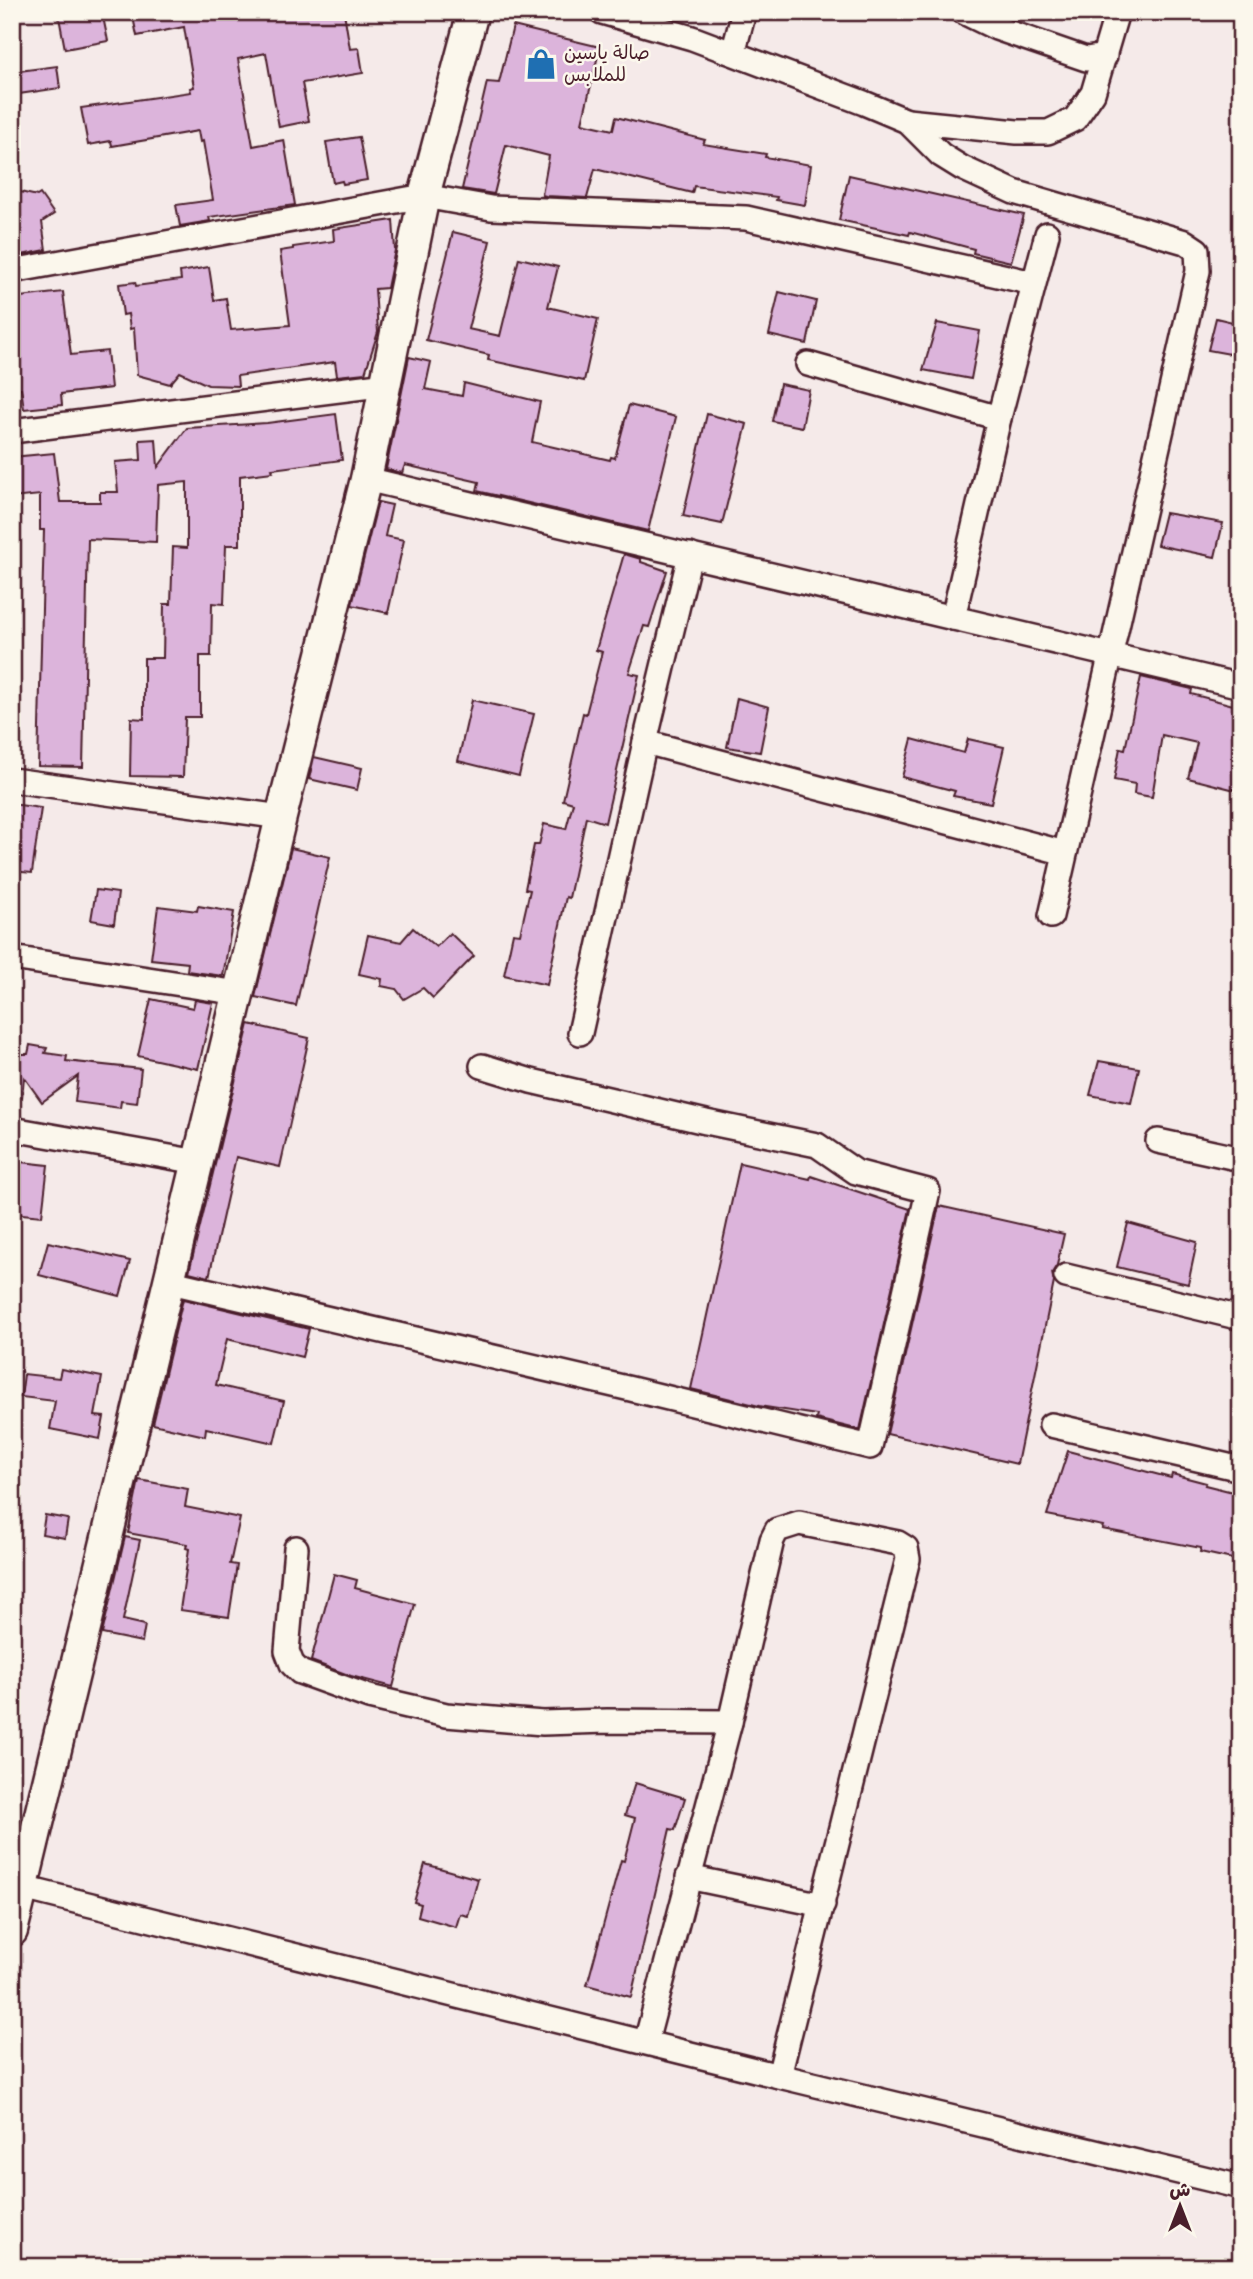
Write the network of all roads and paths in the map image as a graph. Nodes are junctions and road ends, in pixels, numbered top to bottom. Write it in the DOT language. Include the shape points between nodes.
graph roads {
  1 [pos="473,12"];
  2 [pos="602,12"];
  3 [pos="744,12"];
  4 [pos="963,12"];
  5 [pos="1117,12"];
  6 [pos="636,17"];
  7 [pos="733,53"];
  8 [pos="1105,56"];
  9 [pos="907,121"];
  10 [pos="424,196"];
  11 [pos="1047,234"];
  12 [pos="12,271"];
  13 [pos="1033,283"];
  14 [pos="808,364"];
  15 [pos="387,384"];
  16 [pos="999,418"];
  17 [pos="12,431"];
  18 [pos="366,479"];
  19 [pos="690,555"];
  20 [pos="953,618"];
  21 [pos="1109,655"];
  22 [pos="1241,686"];
  23 [pos="645,742"];
  24 [pos="12,780"];
  25 [pos="281,817"];
  26 [pos="1065,853"];
  27 [pos="1051,916"];
  28 [pos="12,958"];
  29 [pos="239,993"];
  30 [pos="580,1033"];
  31 [pos="482,1066"];
  32 [pos="12,1129"];
  33 [pos="1158,1141"];
  34 [pos="1241,1159"];
  35 [pos="198,1162"];
  36 [pos="1066,1276"];
  37 [pos="171,1282"];
  38 [pos="1241,1318"];
  39 [pos="1051,1424"];
  40 [pos="1241,1469"];
  41 [pos="296,1548"];
  42 [pos="730,1722"];
  43 [pos="688,1877"];
  44 [pos="23,1888"];
  45 [pos="823,1905"];
  46 [pos="12,1931"];
  47 [pos="646,2042"];
  48 [pos="779,2076"];
  49 [pos="1241,2187"];
  1 -- 10 [label="main road"];
  2 -- 6 [label="street"];
  3 -- 7 [label="street"];
  4 -- 8 [label="street" via="1086,59"];
  5 -- 8 [label="street"];
  6 -- 7 [label="street"];
  7 -- 9 [label="street"];
  8 -- 9 [label="street" via="1093,93 1075,119 1048,132"];
  9 -- 21 [label="street" via="941,155 1014,192 1185,242 1197,250 1198,271"];
  10 -- 12 [label="street"];
  10 -- 13 [label="street" via="491,208 746,218"];
  10 -- 15 [label="main road"];
  11 -- 13 [label="street"];
  13 -- 16 [label="street"];
  14 -- 16 [label="street"];
  15 -- 17 [label="street"];
  15 -- 18 [label="main road"];
  16 -- 20 [label="street"];
  18 -- 19 [label="street"];
  18 -- 25 [label="main road"];
  19 -- 20 [label="street"];
  19 -- 23 [label="street"];
  20 -- 21 [label="street"];
  21 -- 22 [label="street"];
  21 -- 26 [label="street"];
  23 -- 26 [label="street"];
  23 -- 30 [label="street"];
  24 -- 25 [label="street"];
  25 -- 29 [label="main road"];
  26 -- 27 [label="street"];
  28 -- 29 [label="street"];
  29 -- 35 [label="main road"];
  31 -- 37 [label="street" via="817,1145 856,1172 928,1191 870,1447"];
  32 -- 35 [label="street"];
  33 -- 34 [label="street"];
  35 -- 37 [label="main road"];
  36 -- 38 [label="street"];
  37 -- 44 [label="main road"];
  39 -- 40 [label="street"];
  41 -- 42 [label="street" via="287,1651 300,1672 369,1698 446,1715 543,1723"];
  42 -- 43 [label="street"];
  42 -- 45 [label="street" via="777,1530 799,1522 906,1548 908,1559"];
  43 -- 45 [label="street"];
  43 -- 47 [label="street"];
  44 -- 46 [label="main road"];
  44 -- 47 [label="street"];
  45 -- 48 [label="street"];
  47 -- 48 [label="street"];
  48 -- 49 [label="street"];
}
